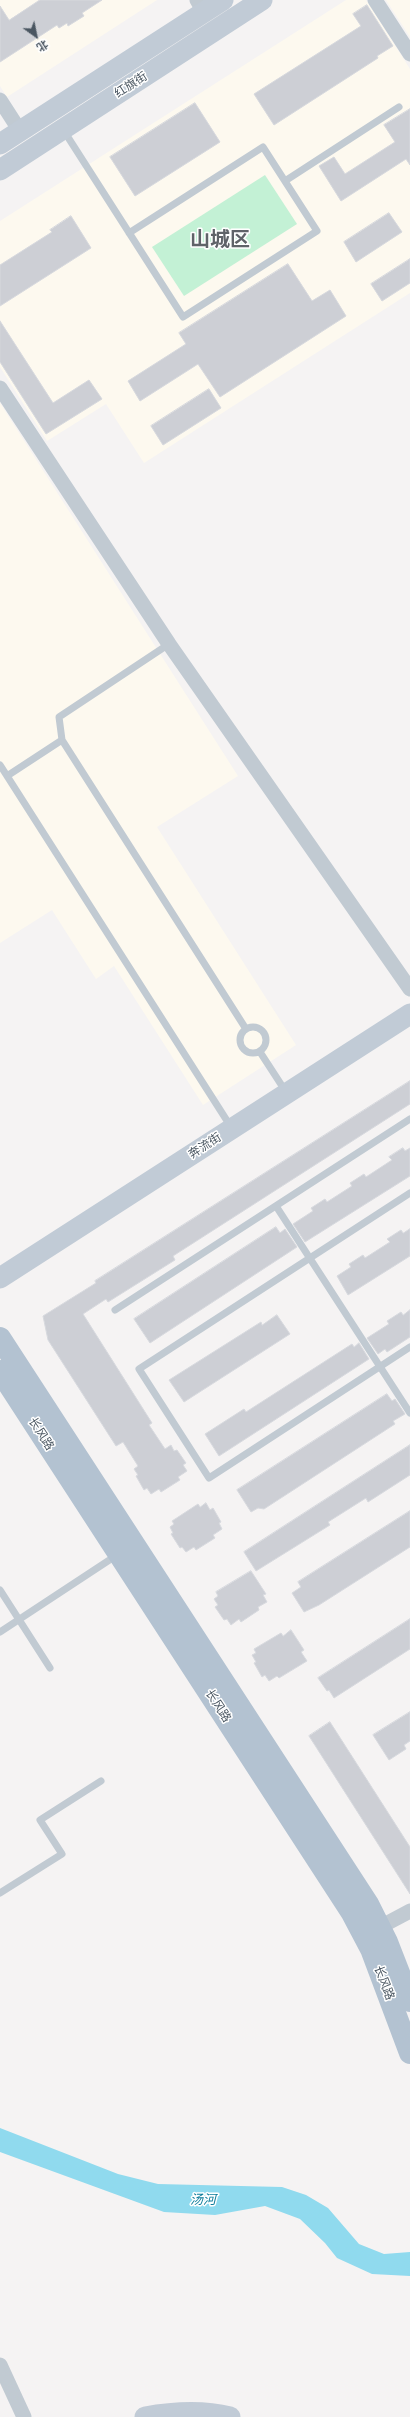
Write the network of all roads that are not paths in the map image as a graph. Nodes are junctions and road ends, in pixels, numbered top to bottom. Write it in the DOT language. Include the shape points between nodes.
graph roads {
  1 [pos="223,0"];
  2 [pos="262,0"];
  3 [pos="375,0"];
  4 [pos="200,6"];
  5 [pos="410,54"];
  6 [pos="0,100"];
  7 [pos="399,107"];
  8 [pos="63,129"];
  9 [pos="20,131"];
  10 [pos="0,144"];
  11 [pos="0,170"];
  12 [pos="285,181"];
  13 [pos="129,233"];
  14 [pos="0,388"];
  15 [pos="169,644"];
  16 [pos="62,740"];
  17 [pos="0,765"];
  18 [pos="7,776"];
  19 [pos="410,989"];
  20 [pos="410,1014"];
  21 [pos="246,1029"];
  22 [pos="260,1052"];
  23 [pos="287,1093"];
  24 [pos="410,1119"];
  25 [pos="232,1129"];
  26 [pos="410,1193"];
  27 [pos="276,1206"];
  28 [pos="310,1258"];
  29 [pos="0,1278"];
  30 [pos="116,1310"];
  31 [pos="0,1338"];
  32 [pos="410,1347"];
  33 [pos="380,1367"];
  34 [pos="0,1371"];
  35 [pos="410,1414"];
  36 [pos="119,1554"];
  37 [pos="0,1590"];
  38 [pos="19,1619"];
  39 [pos="0,1632"];
  40 [pos="50,1668"];
  41 [pos="101,1781"];
  42 [pos="0,1893"];
  43 [pos="410,1911"];
  44 [pos="380,1927"];
  45 [pos="410,2001"];
  46 [pos="410,2053"];
  47 [pos="0,2364"];
  48 [pos="24,2417"];
  49 [pos="144,2417"];
  50 [pos="230,2417"];
  1 -- 4 [label="main road, 红旗街"];
  2 -- 8 [label="main road, 红旗街"];
  3 -- 5 [label="street"];
  4 -- 9 [label="main road, 红旗街"];
  6 -- 9 [label="street"];
  7 -- 12 [label="lane"];
  8 -- 11 [label="main road, 红旗街"];
  8 -- 13 [label="lane"];
  9 -- 10 [label="main road, 红旗街"];
  12 -- 13 [label="lane" via="263,147"];
  12 -- 13 [label="lane" via="317,231 183,317"];
  14 -- 15 [label="street"];
  15 -- 16 [label="lane" via="59,717"];
  15 -- 19 [label="street"];
  16 -- 18 [label="lane"];
  16 -- 21 [label="lane"];
  17 -- 18 [label="lane"];
  18 -- 25 [label="lane"];
  20 -- 23 [label="main road, 奔流街"];
  21 -- 22 [label="lane" via="258,1028 265,1035 266,1045"];
  21 -- 22 [label="lane" via="240,1035 240,1046 247,1053"];
  22 -- 23 [label="lane"];
  23 -- 25 [label="main road, 奔流街"];
  24 -- 27 [label="lane"];
  25 -- 29 [label="main road, 奔流街"];
  26 -- 28 [label="lane"];
  27 -- 28 [label="lane"];
  27 -- 30 [label="lane"];
  28 -- 33 [label="lane"];
  28 -- 33 [label="lane" via="139,1369 209,1478"];
  31 -- 44 [label="main road, 长风路" via="364,1897"];
  32 -- 33 [label="lane"];
  33 -- 35 [label="lane"];
  34 -- 36 [label="main road, 长风路"];
  36 -- 38 [label="lane"];
  36 -- 46 [label="main road, 长风路" via="352,1913 373,1956"];
  37 -- 38 [label="lane"];
  38 -- 39 [label="lane"];
  38 -- 40 [label="lane"];
  41 -- 42 [label="lane" via="40,1820 62,1854"];
  43 -- 44 [label="street"];
  44 -- 45 [label="main road, 长风路"];
  47 -- 48 [label="street"];
  49 -- 50 [label="main road" via="168,2412 218,2414"];
}
